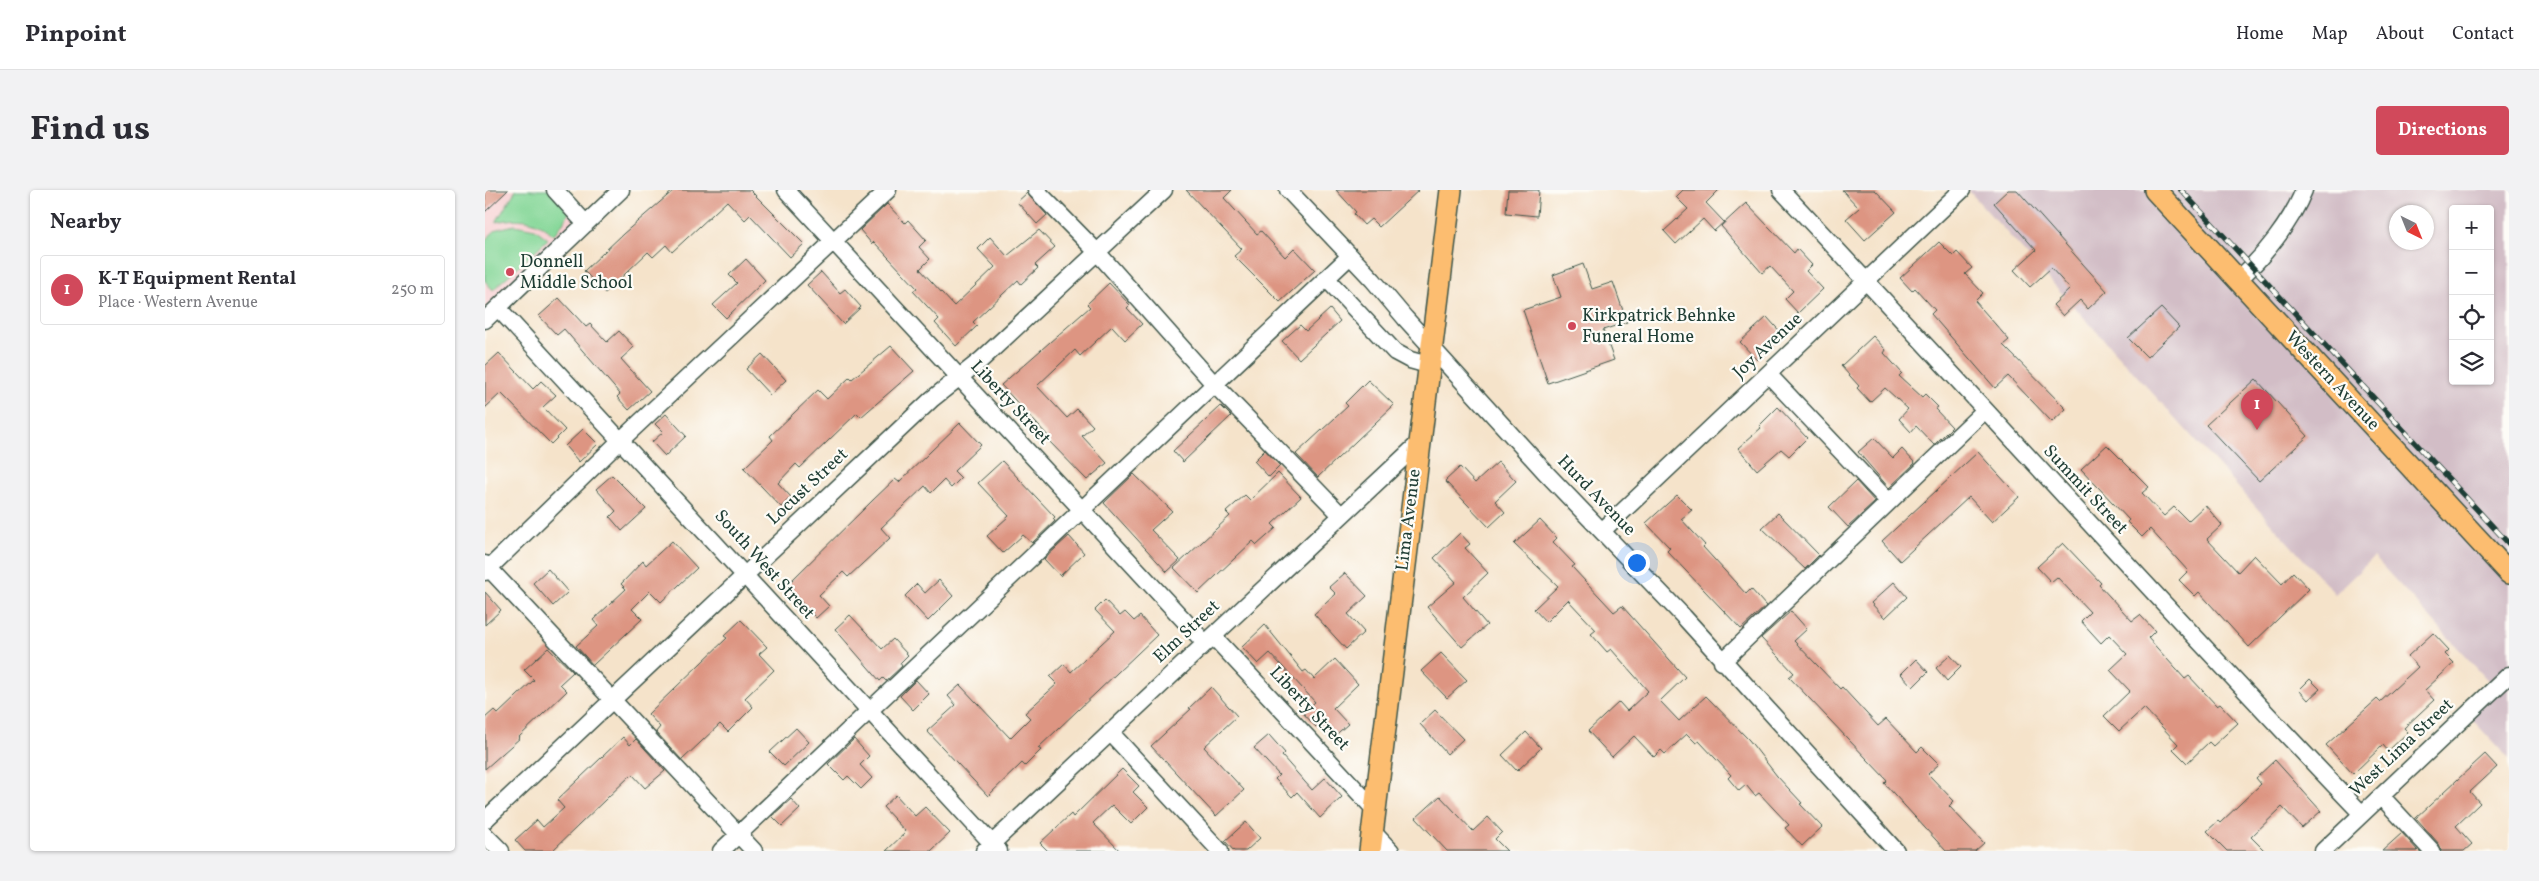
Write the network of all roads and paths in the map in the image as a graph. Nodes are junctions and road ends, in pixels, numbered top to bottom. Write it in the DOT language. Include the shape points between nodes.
graph roads {
  1 [pos="555,190"];
  2 [pos="621,190"];
  3 [pos="786,190"];
  4 [pos="889,190"];
  5 [pos="1036,190"];
  6 [pos="1164,190"];
  7 [pos="1289,190"];
  8 [pos="1451,190"];
  9 [pos="1781,190"];
  10 [pos="1962,190"];
  11 [pos="2155,190"];
  12 [pos="2304,190"];
  13 [pos="586,224"];
  14 [pos="833,240"];
  15 [pos="1097,252"];
  16 [pos="1350,256"];
  17 [pos="1326,278"];
  18 [pos="2238,280"];
  19 [pos="1867,281"];
  20 [pos="498,308"];
  21 [pos="485,320"];
  22 [pos="1429,356"];
  23 [pos="1768,374"];
  24 [pos="959,377"];
  25 [pos="1214,384"];
  26 [pos="1984,411"];
  27 [pos="621,440"];
  28 [pos="1419,443"];
  29 [pos="1889,502"];
  30 [pos="1081,509"];
  31 [pos="1341,515"];
  32 [pos="1602,531"];
  33 [pos="486,568"];
  34 [pos="2509,573"];
  35 [pos="745,574"];
  36 [pos="1209,639"];
  37 [pos="1722,662"];
  38 [pos="2509,675"];
  39 [pos="611,701"];
  40 [pos="870,710"];
  41 [pos="1111,732"];
  42 [pos="2381,796"];
  43 [pos="1375,810"];
  44 [pos="2362,814"];
  45 [pos="485,820"];
  46 [pos="739,834"];
  47 [pos="485,835"];
  48 [pos="1371,842"];
  49 [pos="992,848"];
  50 [pos="501,851"];
  51 [pos="721,851"];
  52 [pos="754,851"];
  53 [pos="1220,851"];
  54 [pos="1391,851"];
  55 [pos="1896,851"];
  56 [pos="2323,851"];
  57 [pos="2432,851"];
  1 -- 13 [label="street"];
  2 -- 13 [label="street"];
  3 -- 14 [label="street, Liberty Street"];
  4 -- 14 [label="street"];
  5 -- 15 [label="street"];
  6 -- 15 [label="street, Locust Street"];
  7 -- 16 [label="street, Hurd Avenue"];
  8 -- 22 [label="main road, Lima Avenue"];
  9 -- 19 [label="street, Summit Street"];
  10 -- 19 [label="street, Joy Avenue"];
  11 -- 18 [label="main road, Western Avenue"];
  12 -- 18 [label="street" via="2297,206 2252,267"];
  13 -- 20 [label="street"];
  14 -- 24 [label="street, Liberty Street"];
  14 -- 27 [label="street"];
  15 -- 24 [label="street, Locust Street"];
  15 -- 25 [label="street"];
  16 -- 17 [label="street"];
  16 -- 22 [label="street, Hurd Avenue"];
  17 -- 22 [label="street" via="1395,352 1410,360"];
  17 -- 25 [label="street"];
  18 -- 34 [label="main road, Western Avenue"];
  19 -- 23 [label="street, Joy Avenue"];
  19 -- 26 [label="street, Summit Street"];
  20 -- 21 [label="street"];
  20 -- 27 [label="street, South West Street"];
  22 -- 28 [label="main road, Lima Avenue"];
  22 -- 32 [label="street, Hurd Avenue"];
  23 -- 29 [label="street"];
  23 -- 32 [label="street, Joy Avenue"];
  24 -- 30 [label="street, Liberty Street"];
  24 -- 35 [label="street, Locust Street"];
  25 -- 30 [label="street"];
  25 -- 31 [label="street"];
  26 -- 29 [label="street"];
  26 -- 44 [label="street, Summit Street"];
  27 -- 33 [label="street"];
  27 -- 35 [label="street, South West Street"];
  28 -- 31 [label="street, Elm Street"];
  28 -- 43 [label="main road, Lima Avenue"];
  29 -- 37 [label="street"];
  30 -- 36 [label="street, Liberty Street"];
  30 -- 40 [label="street"];
  31 -- 36 [label="street, Elm Street"];
  32 -- 37 [label="street, Hurd Avenue"];
  33 -- 39 [label="street"];
  35 -- 39 [label="street, Locust Street"];
  35 -- 40 [label="street, South West Street"];
  36 -- 41 [label="street, Elm Street"];
  36 -- 43 [label="street, Liberty Street"];
  37 -- 55 [label="street, Hurd Avenue"];
  38 -- 42 [label="street, West Lima Street"];
  39 -- 45 [label="street, Locust Street"];
  39 -- 46 [label="street"];
  40 -- 46 [label="street"];
  40 -- 49 [label="street, South West Street"];
  41 -- 49 [label="street, Elm Street"];
  41 -- 53 [label="street"];
  42 -- 44 [label="street, West Lima Street"];
  42 -- 57 [label="street"];
  43 -- 48 [label="main road, Lima Avenue"];
  44 -- 56 [label="street, West Lima Street"];
  46 -- 51 [label="street"];
  46 -- 52 [label="street"];
  47 -- 50 [label="street"];
  48 -- 54 [label="street"];
}
